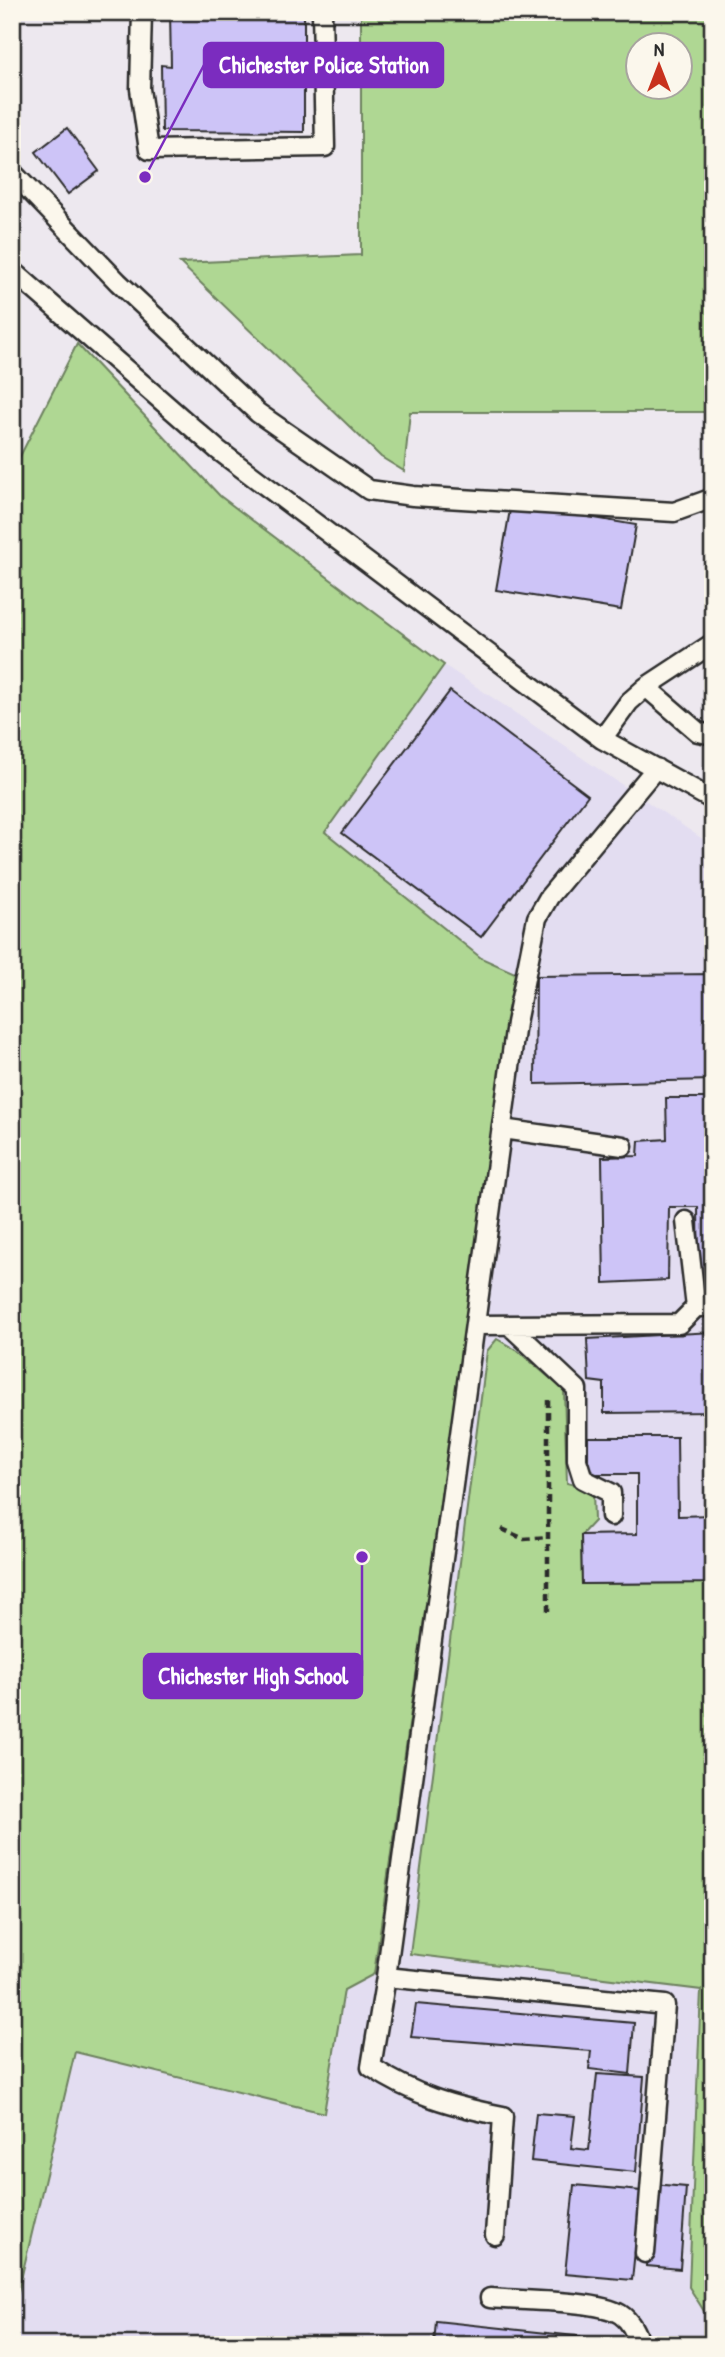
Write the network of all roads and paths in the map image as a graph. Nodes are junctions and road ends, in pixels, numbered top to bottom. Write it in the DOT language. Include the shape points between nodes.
graph roads {
  1 [pos="142,12"];
  2 [pos="322,12"];
  3 [pos="12,172"];
  4 [pos="12,271"];
  5 [pos="713,498"];
  6 [pos="713,643"];
  7 [pos="646,687"];
  8 [pos="713,735"];
  9 [pos="601,739"];
  10 [pos="656,768"];
  11 [pos="713,800"];
  12 [pos="502,1129"];
  13 [pos="623,1146"];
  14 [pos="686,1220"];
  15 [pos="704,1307"];
  16 [pos="475,1325"];
  17 [pos="509,1325"];
  18 [pos="561,1374"];
  19 [pos="611,1516"];
  20 [pos="502,1529"];
  21 [pos="547,1537"];
  22 [pos="548,1611"];
  23 [pos="386,1977"];
  24 [pos="495,2235"];
  25 [pos="645,2253"];
  26 [pos="490,2298"];
  27 [pos="640,2345"];
  1 -- 2 [label="lane" via="140,89 149,149 325,147"];
  3 -- 5 [label="lane" via="118,282 258,413 369,490 674,512"];
  4 -- 9 [label="lane" via="218,450"];
  6 -- 7 [label="lane"];
  7 -- 8 [label="lane" via="698,732"];
  7 -- 9 [label="lane"];
  9 -- 10 [label="lane"];
  10 -- 11 [label="lane"];
  10 -- 12 [label="lane" via="549,897 537,918 516,1023"];
  12 -- 13 [label="lane"];
  12 -- 16 [label="lane"];
  14 -- 15 [label="lane"];
  15 -- 17 [label="lane" via="679,1324"];
  16 -- 17 [label="lane"];
  16 -- 23 [label="lane"];
  17 -- 18 [label="lane"];
  18 -- 19 [label="lane" via="577,1389 577,1460 583,1479 611,1493"];
  18 -- 21 [label="path" via="547,1398"];
  20 -- 21 [label="path" via="524,1539"];
  21 -- 22 [label="path"];
  23 -- 24 [label="lane" via="371,2067 404,2089 503,2116"];
  23 -- 25 [label="lane" via="665,2005"];
  26 -- 27 [label="lane" via="602,2307 633,2326"];
}
